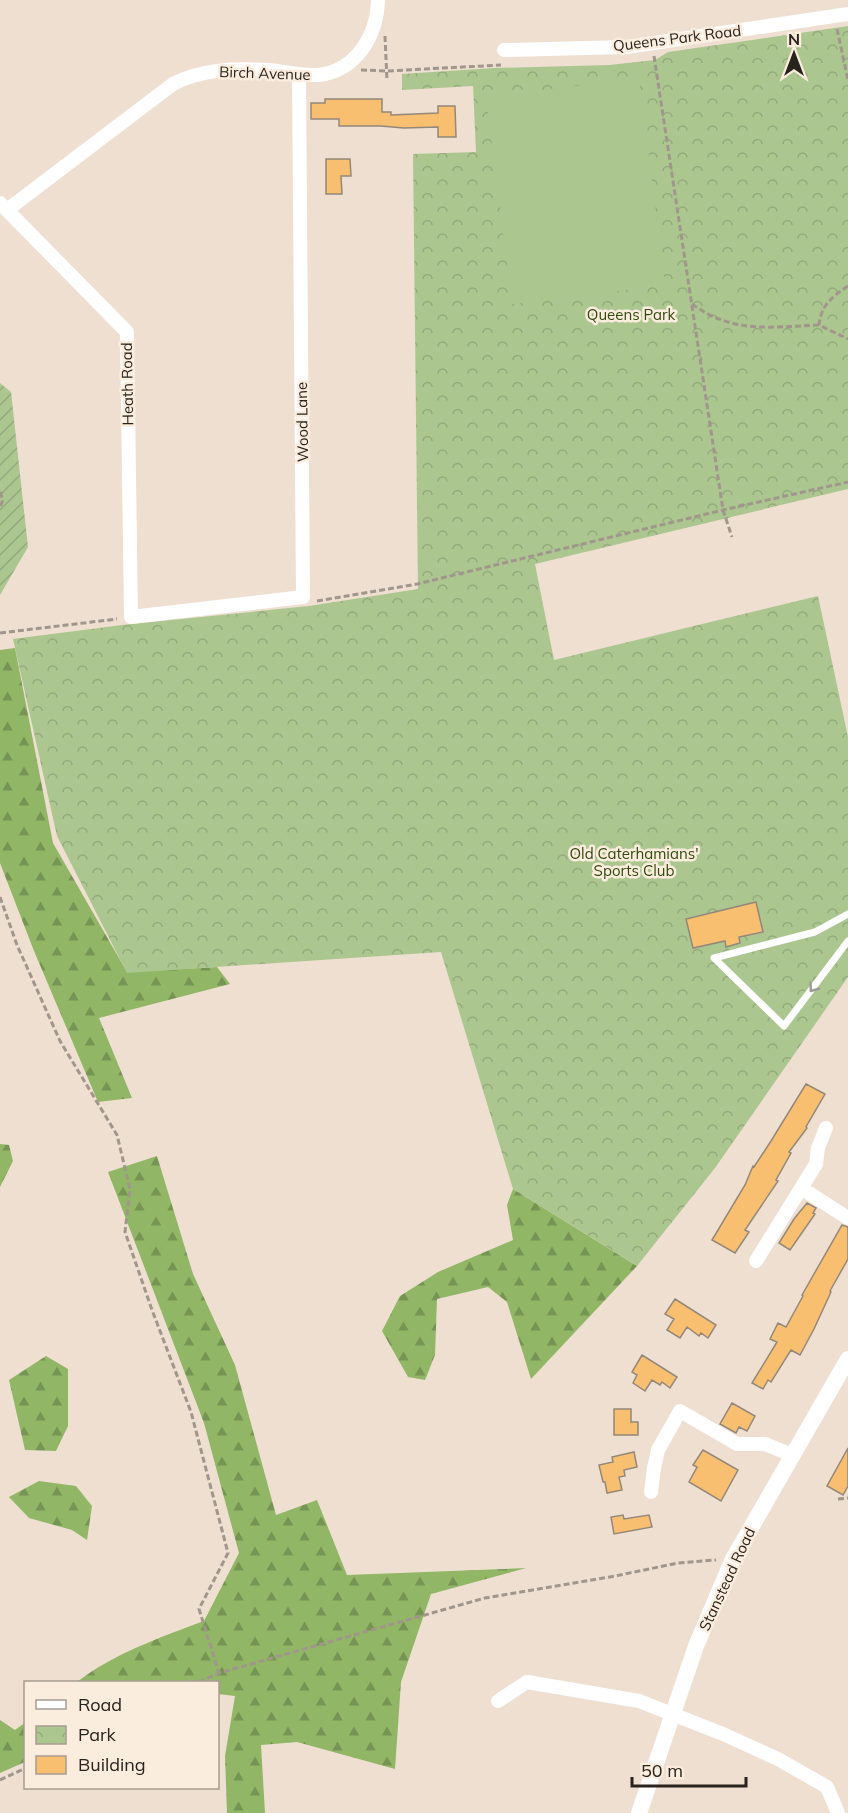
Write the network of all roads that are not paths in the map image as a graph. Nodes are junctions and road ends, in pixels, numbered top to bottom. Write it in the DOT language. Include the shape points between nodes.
graph roads {
  1 [pos="378,0"];
  2 [pos="841,15"];
  3 [pos="504,50"];
  4 [pos="299,74"];
  5 [pos="4,206"];
  6 [pos="131,617"];
  7 [pos="848,914"];
  8 [pos="848,941"];
  9 [pos="826,1128"];
  10 [pos="801,1188"];
  11 [pos="848,1218"];
  12 [pos="756,1261"];
  13 [pos="848,1359"];
  14 [pos="792,1455"];
  15 [pos="651,1492"];
  16 [pos="498,1701"];
  17 [pos="672,1715"];
  18 [pos="639,1813"];
  19 [pos="838,1813"];
  1 -- 4 [label="street, Birch Avenue" via="364,48 353,61 318,75"];
  2 -- 3 [label="street, Queens Park Road" via="627,46"];
  4 -- 5 [label="street, Birch Avenue" via="233,70 188,77"];
  4 -- 6 [label="street, Wood Lane" via="303,597"];
  5 -- 6 [label="street, Heath Road" via="127,332"];
  8 -- 7 [label="lane, one-way" via="784,1026 714,958 815,932"];
  9 -- 10 [label="street" via="816,1164"];
  10 -- 11 [label="street"];
  10 -- 12 [label="street"];
  13 -- 14 [label="street, Stanstead Road"];
  14 -- 15 [label="street" via="765,1444 737,1444 680,1411 658,1450"];
  14 -- 17 [label="street, Stanstead Road" via="733,1559"];
  16 -- 17 [label="street" via="527,1682 639,1701"];
  17 -- 18 [label="street, Stanstead Road"];
  17 -- 19 [label="street" via="778,1759 827,1787"];
}
